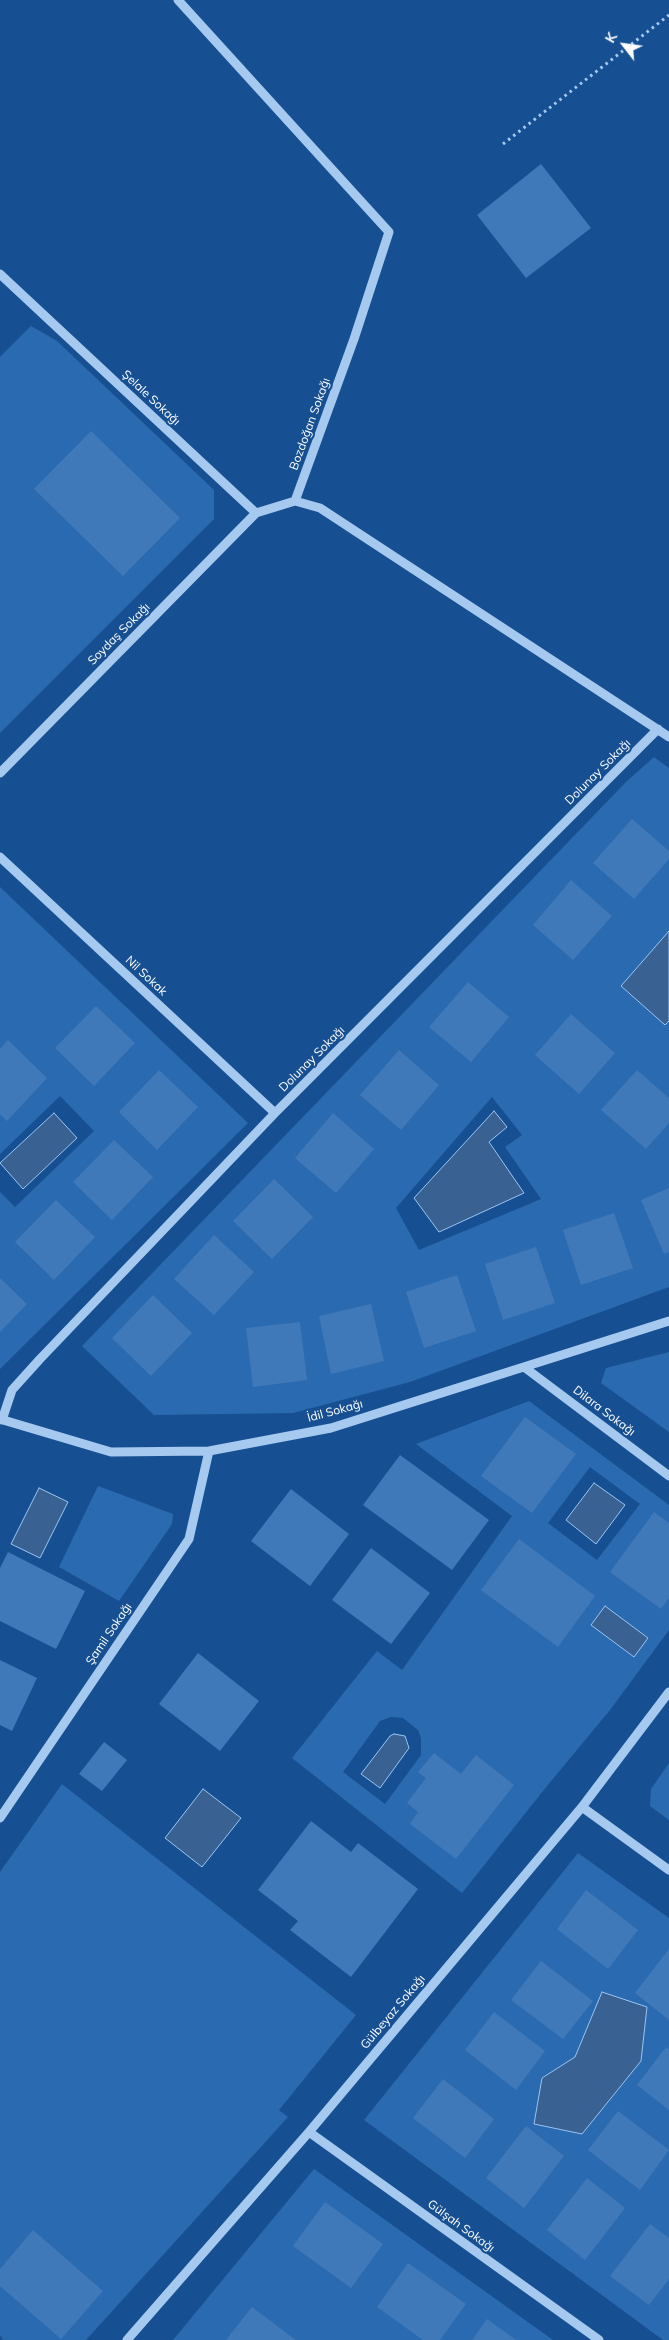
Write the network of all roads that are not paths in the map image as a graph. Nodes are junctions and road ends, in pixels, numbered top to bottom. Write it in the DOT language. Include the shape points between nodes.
graph roads {
  1 [pos="178,0"];
  2 [pos="0,274"];
  3 [pos="295,501"];
  4 [pos="256,513"];
  5 [pos="658,729"];
  6 [pos="669,737"];
  7 [pos="0,774"];
  8 [pos="0,857"];
  9 [pos="275,1113"];
  10 [pos="669,1321"];
  11 [pos="524,1367"];
  12 [pos="1,1419"];
  13 [pos="210,1451"];
  14 [pos="669,1476"];
  15 [pos="669,1692"];
  16 [pos="582,1807"];
  17 [pos="0,1818"];
  18 [pos="669,1870"];
  19 [pos="309,2132"];
  20 [pos="127,2340"];
  21 [pos="599,2340"];
  1 -- 3 [label="street, Bozdoğan Sokağı" via="389,232"];
  2 -- 4 [label="street, Şelale Sokağı"];
  3 -- 4 [label="street"];
  3 -- 5 [label="street" via="320,508"];
  4 -- 7 [label="street, Soydaş Sokağı"];
  5 -- 6 [label="street"];
  5 -- 9 [label="street, Dolunay Sokağı"];
  8 -- 9 [label="street, Nil Sokak"];
  9 -- 12 [label="street, Dolunay Sokağı" via="12,1390"];
  10 -- 11 [label="street, İdil Sokağı"];
  11 -- 13 [label="street, İdil Sokağı" via="331,1428"];
  11 -- 14 [label="street, Dilara Sokağı"];
  12 -- 13 [label="street, İdil Sokağı" via="111,1452"];
  13 -- 17 [label="street, Şamil Sokağı" via="189,1539"];
  15 -- 16 [label="street, Gülbeyaz Sokağı"];
  16 -- 18 [label="street"];
  16 -- 19 [label="street, Gülbeyaz Sokağı"];
  19 -- 20 [label="street, Gülbeyaz Sokağı"];
  19 -- 21 [label="street, Gülşah Sokağı"];
}
